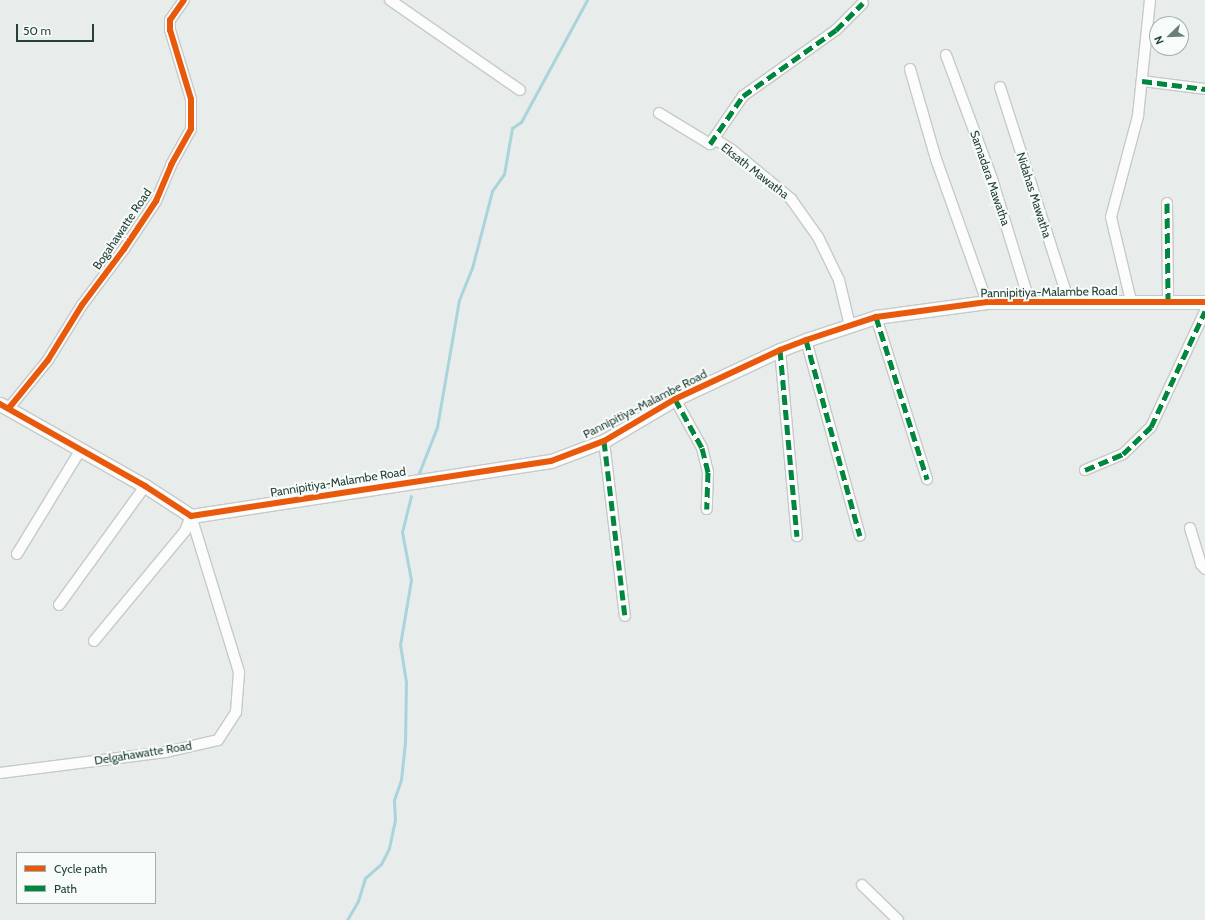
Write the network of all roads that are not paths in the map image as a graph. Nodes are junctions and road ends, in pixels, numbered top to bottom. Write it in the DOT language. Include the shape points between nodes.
graph roads {
  1 [pos="184,0"];
  2 [pos="390,0"];
  3 [pos="1150,0"];
  4 [pos="863,3"];
  5 [pos="946,55"];
  6 [pos="910,69"];
  7 [pos="1142,81"];
  8 [pos="1000,87"];
  9 [pos="1205,89"];
  10 [pos="520,90"];
  11 [pos="659,113"];
  12 [pos="710,144"];
  13 [pos="1166,203"];
  14 [pos="1130,301"];
  15 [pos="987,302"];
  16 [pos="1069,302"];
  17 [pos="1168,302"];
  18 [pos="1205,302"];
  19 [pos="1030,303"];
  20 [pos="1205,312"];
  21 [pos="876,317"];
  22 [pos="850,326"];
  23 [pos="806,340"];
  24 [pos="780,350"];
  25 [pos="675,399"];
  26 [pos="4,406"];
  27 [pos="604,441"];
  28 [pos="81,449"];
  29 [pos="1085,470"];
  30 [pos="927,478"];
  31 [pos="145,486"];
  32 [pos="707,509"];
  33 [pos="191,516"];
  34 [pos="1190,528"];
  35 [pos="797,536"];
  36 [pos="860,536"];
  37 [pos="17,554"];
  38 [pos="1205,569"];
  39 [pos="59,605"];
  40 [pos="625,616"];
  41 [pos="94,641"];
  42 [pos="0,774"];
  43 [pos="862,885"];
  44 [pos="898,920"];
  1 -- 26 [label="street, Bogahawatte Road" via="170,20 170,30 191,99 191,128 156,201 124,249 82,305 48,360"];
  2 -- 10 [label="street"];
  3 -- 7 [label="street"];
  4 -- 12 [label="street" via="836,30 743,96"];
  5 -- 19 [label="street, Samadara Mawatha" via="992,179"];
  6 -- 15 [label="street" via="936,158"];
  7 -- 9 [label="street"];
  7 -- 14 [label="street" via="1138,116 1112,217"];
  8 -- 16 [label="street, Nidahas Mawatha"];
  11 -- 12 [label="street, Eksath Mawatha"];
  12 -- 22 [label="street, Eksath Mawatha" via="716,140 732,150 791,199 818,237 835,272"];
  13 -- 17 [label="street"];
  14 -- 16 [label="street, Pannipitiya-Malambe Road"];
  14 -- 17 [label="street, Pannipitiya-Malambe Road"];
  15 -- 19 [label="street, Pannipitiya-Malambe Road"];
  15 -- 21 [label="street, Pannipitiya-Malambe Road"];
  16 -- 19 [label="street, Pannipitiya-Malambe Road"];
  17 -- 18 [label="street, Pannipitiya-Malambe Road"];
  20 -- 29 [label="street" via="1151,427 1123,454"];
  21 -- 22 [label="street, Pannipitiya-Malambe Road"];
  21 -- 30 [label="street"];
  22 -- 23 [label="street, Pannipitiya-Malambe Road"];
  23 -- 24 [label="street, Pannipitiya-Malambe Road"];
  23 -- 36 [label="street"];
  24 -- 25 [label="street, Pannipitiya-Malambe Road"];
  24 -- 35 [label="street"];
  25 -- 27 [label="street, Pannipitiya-Malambe Road"];
  25 -- 32 [label="street" via="702,448 708,472"];
  26 -- 28 [label="street"];
  27 -- 33 [label="street, Pannipitiya-Malambe Road" via="551,461"];
  27 -- 40 [label="street"];
  28 -- 31 [label="street"];
  28 -- 37 [label="street"];
  31 -- 33 [label="street"];
  31 -- 39 [label="street"];
  33 -- 41 [label="street" via="184,531"];
  33 -- 42 [label="street, Delgahawatte Road" via="239,672 236,712 218,740 166,752"];
  34 -- 38 [label="street" via="1201,564"];
  43 -- 44 [label="street"];
}
